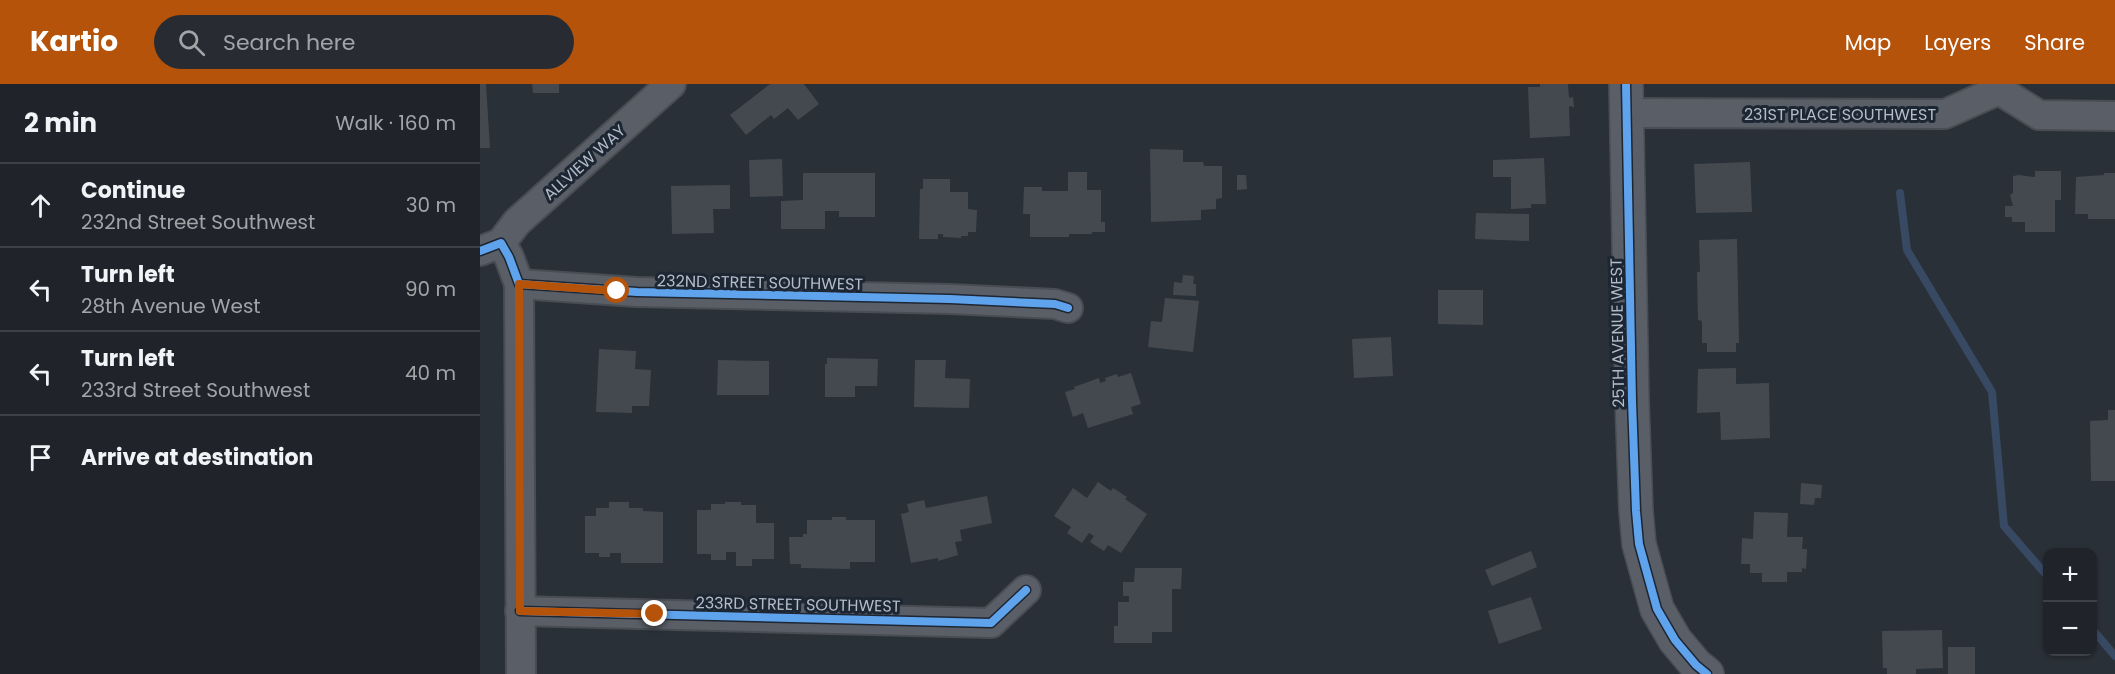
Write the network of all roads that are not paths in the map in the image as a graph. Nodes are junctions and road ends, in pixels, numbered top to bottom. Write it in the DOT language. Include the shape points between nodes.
graph roads {
  1 [pos="670,84"];
  2 [pos="2000,87"];
  3 [pos="1625,98"];
  4 [pos="2115,116"];
  5 [pos="490,247"];
  6 [pos="519,284"];
  7 [pos="1068,308"];
  8 [pos="1026,590"];
  9 [pos="520,611"];
  10 [pos="521,674"];
  11 [pos="1707,674"];
  1 -- 5 [label="street, ALLVIEW WAY"];
  2 -- 3 [label="street, 231ST PLACE SOUTHWEST" via="1945,114"];
  2 -- 4 [label="street, 231ST PLACE SOUTHWEST" via="2039,116"];
  3 -- 11 [label="street, 25TH AVENUE WEST" via="1639,544 1657,609 1675,640"];
  5 -- 6 [label="street" via="509,257"];
  6 -- 7 [label="street, 232ND STREET SOUTHWEST" via="637,292 950,299"];
  6 -- 9 [label="street"];
  8 -- 9 [label="street, 233RD STREET SOUTHWEST" via="992,623"];
  9 -- 10 [label="street"];
}
